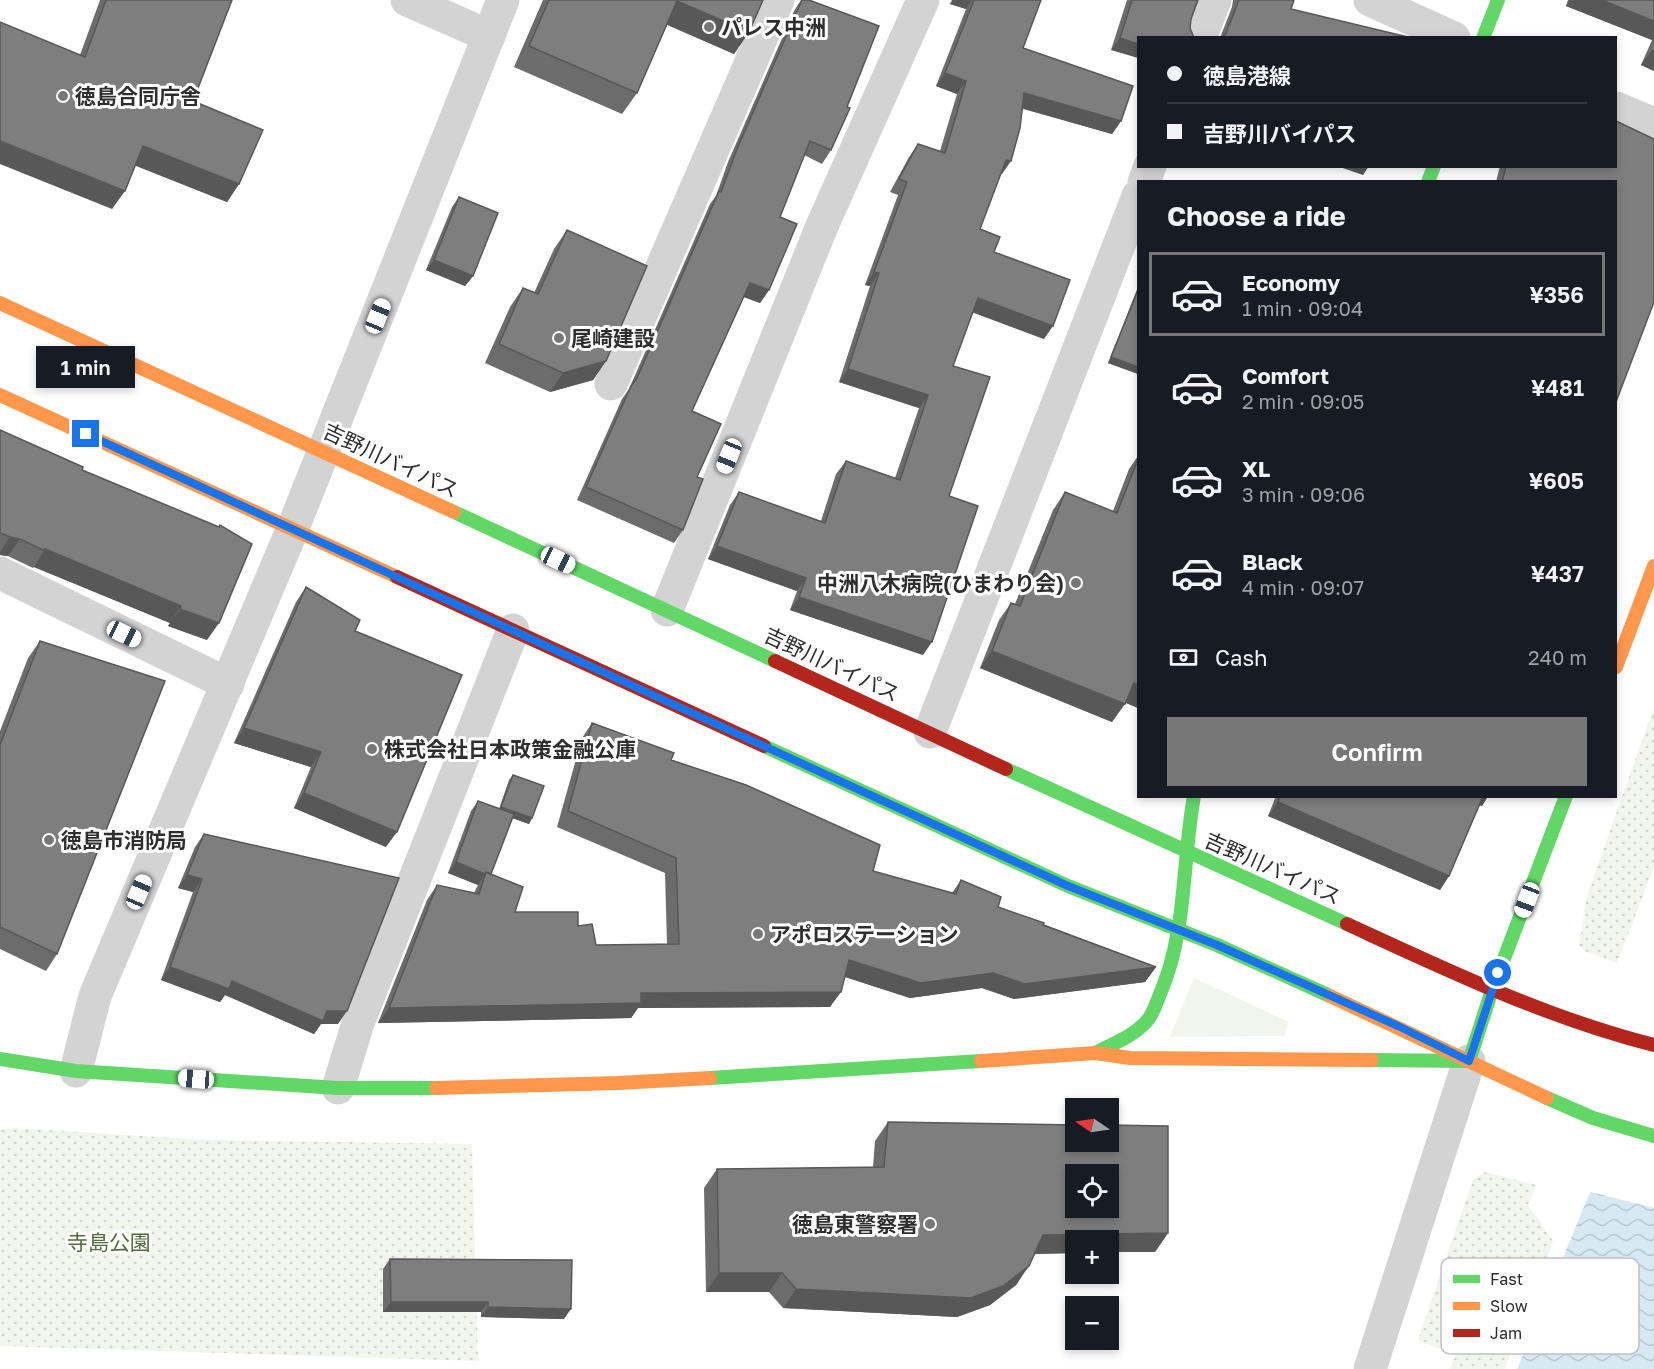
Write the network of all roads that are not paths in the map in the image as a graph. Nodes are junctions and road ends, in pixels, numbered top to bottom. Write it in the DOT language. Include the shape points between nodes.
graph roads {
  1 [pos="407,0"];
  2 [pos="503,0"];
  3 [pos="778,0"];
  4 [pos="923,0"];
  5 [pos="1215,0"];
  6 [pos="1370,0"];
  7 [pos="1498,0"];
  8 [pos="489,36"];
  9 [pos="1201,36"];
  10 [pos="1450,36"];
  11 [pos="1484,36"];
  12 [pos="1617,108"];
  13 [pos="1654,124"];
  14 [pos="1137,199"];
  15 [pos="0,303"];
  16 [pos="611,384"];
  17 [pos="0,394"];
  18 [pos="324,453"];
  19 [pos="293,528"];
  20 [pos="1654,566"];
  21 [pos="0,573"];
  22 [pos="667,610"];
  23 [pos="513,630"];
  24 [pos="1617,664"];
  25 [pos="228,684"];
  26 [pos="930,732"];
  27 [pos="1194,798"];
  28 [pos="1565,798"];
  29 [pos="1185,851"];
  30 [pos="1179,930"];
  31 [pos="1492,990"];
  32 [pos="1654,1045"];
  33 [pos="1095,1053"];
  34 [pos="0,1059"];
  35 [pos="1469,1061"];
  36 [pos="76,1071"];
  37 [pos="338,1088"];
  38 [pos="1654,1136"];
  39 [pos="1370,1369"];
  1 -- 8 [label="street"];
  2 -- 8 [label="street"];
  3 -- 16 [label="street"];
  4 -- 22 [label="street" via="822,226"];
  5 -- 9 [label="street"];
  6 -- 10 [label="street"];
  7 -- 11 [label="main road"];
  8 -- 18 [label="street"];
  12 -- 13 [label="street"];
  14 -- 26 [label="street"];
  15 -- 18 [label="main road, 吉野川バイパス"];
  17 -- 19 [label="main road"];
  18 -- 19 [label="street"];
  18 -- 22 [label="main road, 吉野川バイパス"];
  19 -- 23 [label="main road"];
  19 -- 25 [label="street"];
  20 -- 24 [label="main road"];
  21 -- 25 [label="street"];
  22 -- 26 [label="main road, 吉野川バイパス"];
  23 -- 30 [label="main road" via="1068,886"];
  23 -- 37 [label="street" via="358,1023"];
  25 -- 36 [label="street" via="95,996"];
  26 -- 29 [label="main road, 吉野川バイパス"];
  27 -- 29 [label="main road"];
  28 -- 31 [label="main road"];
  29 -- 30 [label="main road"];
  29 -- 31 [label="main road, 吉野川バイパス"];
  30 -- 33 [label="main road" via="1164,989 1148,1021"];
  30 -- 35 [label="main road"];
  31 -- 32 [label="main road, 吉野川バイパス" via="1618,1036"];
  31 -- 35 [label="main road"];
  33 -- 35 [label="main road" via="1130,1058"];
  33 -- 37 [label="main road" via="618,1083"];
  34 -- 36 [label="main road"];
  35 -- 38 [label="main road" via="1593,1118"];
  35 -- 39 [label="street"];
  36 -- 37 [label="main road"];
}
